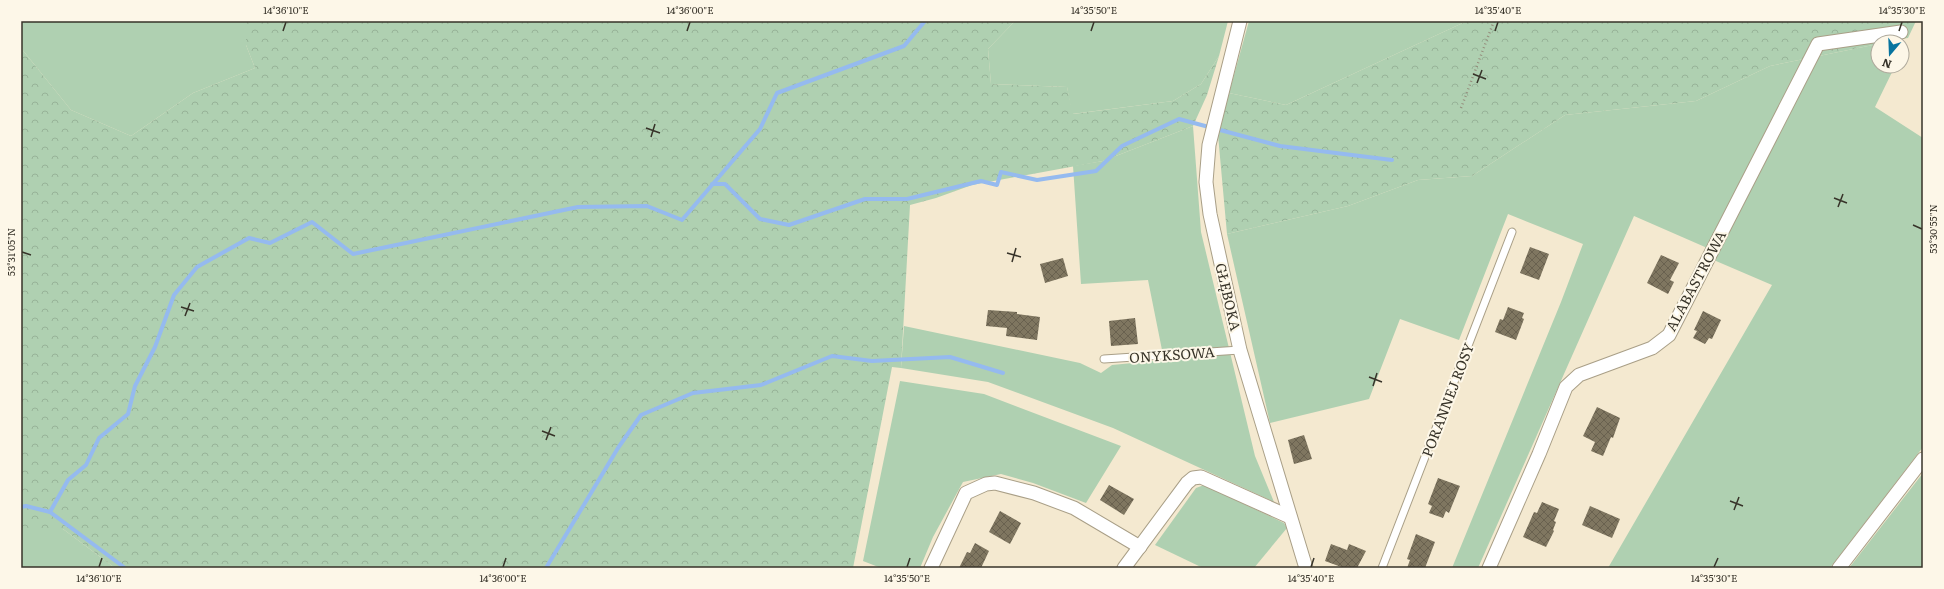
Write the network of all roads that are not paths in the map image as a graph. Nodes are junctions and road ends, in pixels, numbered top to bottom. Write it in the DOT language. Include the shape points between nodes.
graph roads {
  1 [pos="1240,21"];
  2 [pos="1901,32"];
  3 [pos="1512,232"];
  4 [pos="1240,350"];
  5 [pos="1104,359"];
  6 [pos="1923,459"];
  7 [pos="1290,517"];
  8 [pos="1140,547"];
  9 [pos="931,568"];
  10 [pos="1124,568"];
  11 [pos="1306,568"];
  12 [pos="1382,568"];
  13 [pos="1489,568"];
  14 [pos="1839,568"];
  1 -- 4 [label="street, GŁĘBOKA" via="1209,145 1206,182 1210,214"];
  2 -- 13 [label="street, ALABASTROWA" via="1818,44 1669,335 1652,348 1579,375 1566,387"];
  3 -- 12 [label="lane, PORANNEJ ROSY"];
  4 -- 5 [label="lane, ONYKSOWA"];
  4 -- 7 [label="street, GŁĘBOKA"];
  6 -- 14 [label="street"];
  7 -- 8 [label="street" via="1201,477 1193,478"];
  7 -- 11 [label="street, GŁĘBOKA"];
  8 -- 9 [label="street" via="1074,508 1027,491 995,483 966,493"];
  8 -- 10 [label="street"];
}
